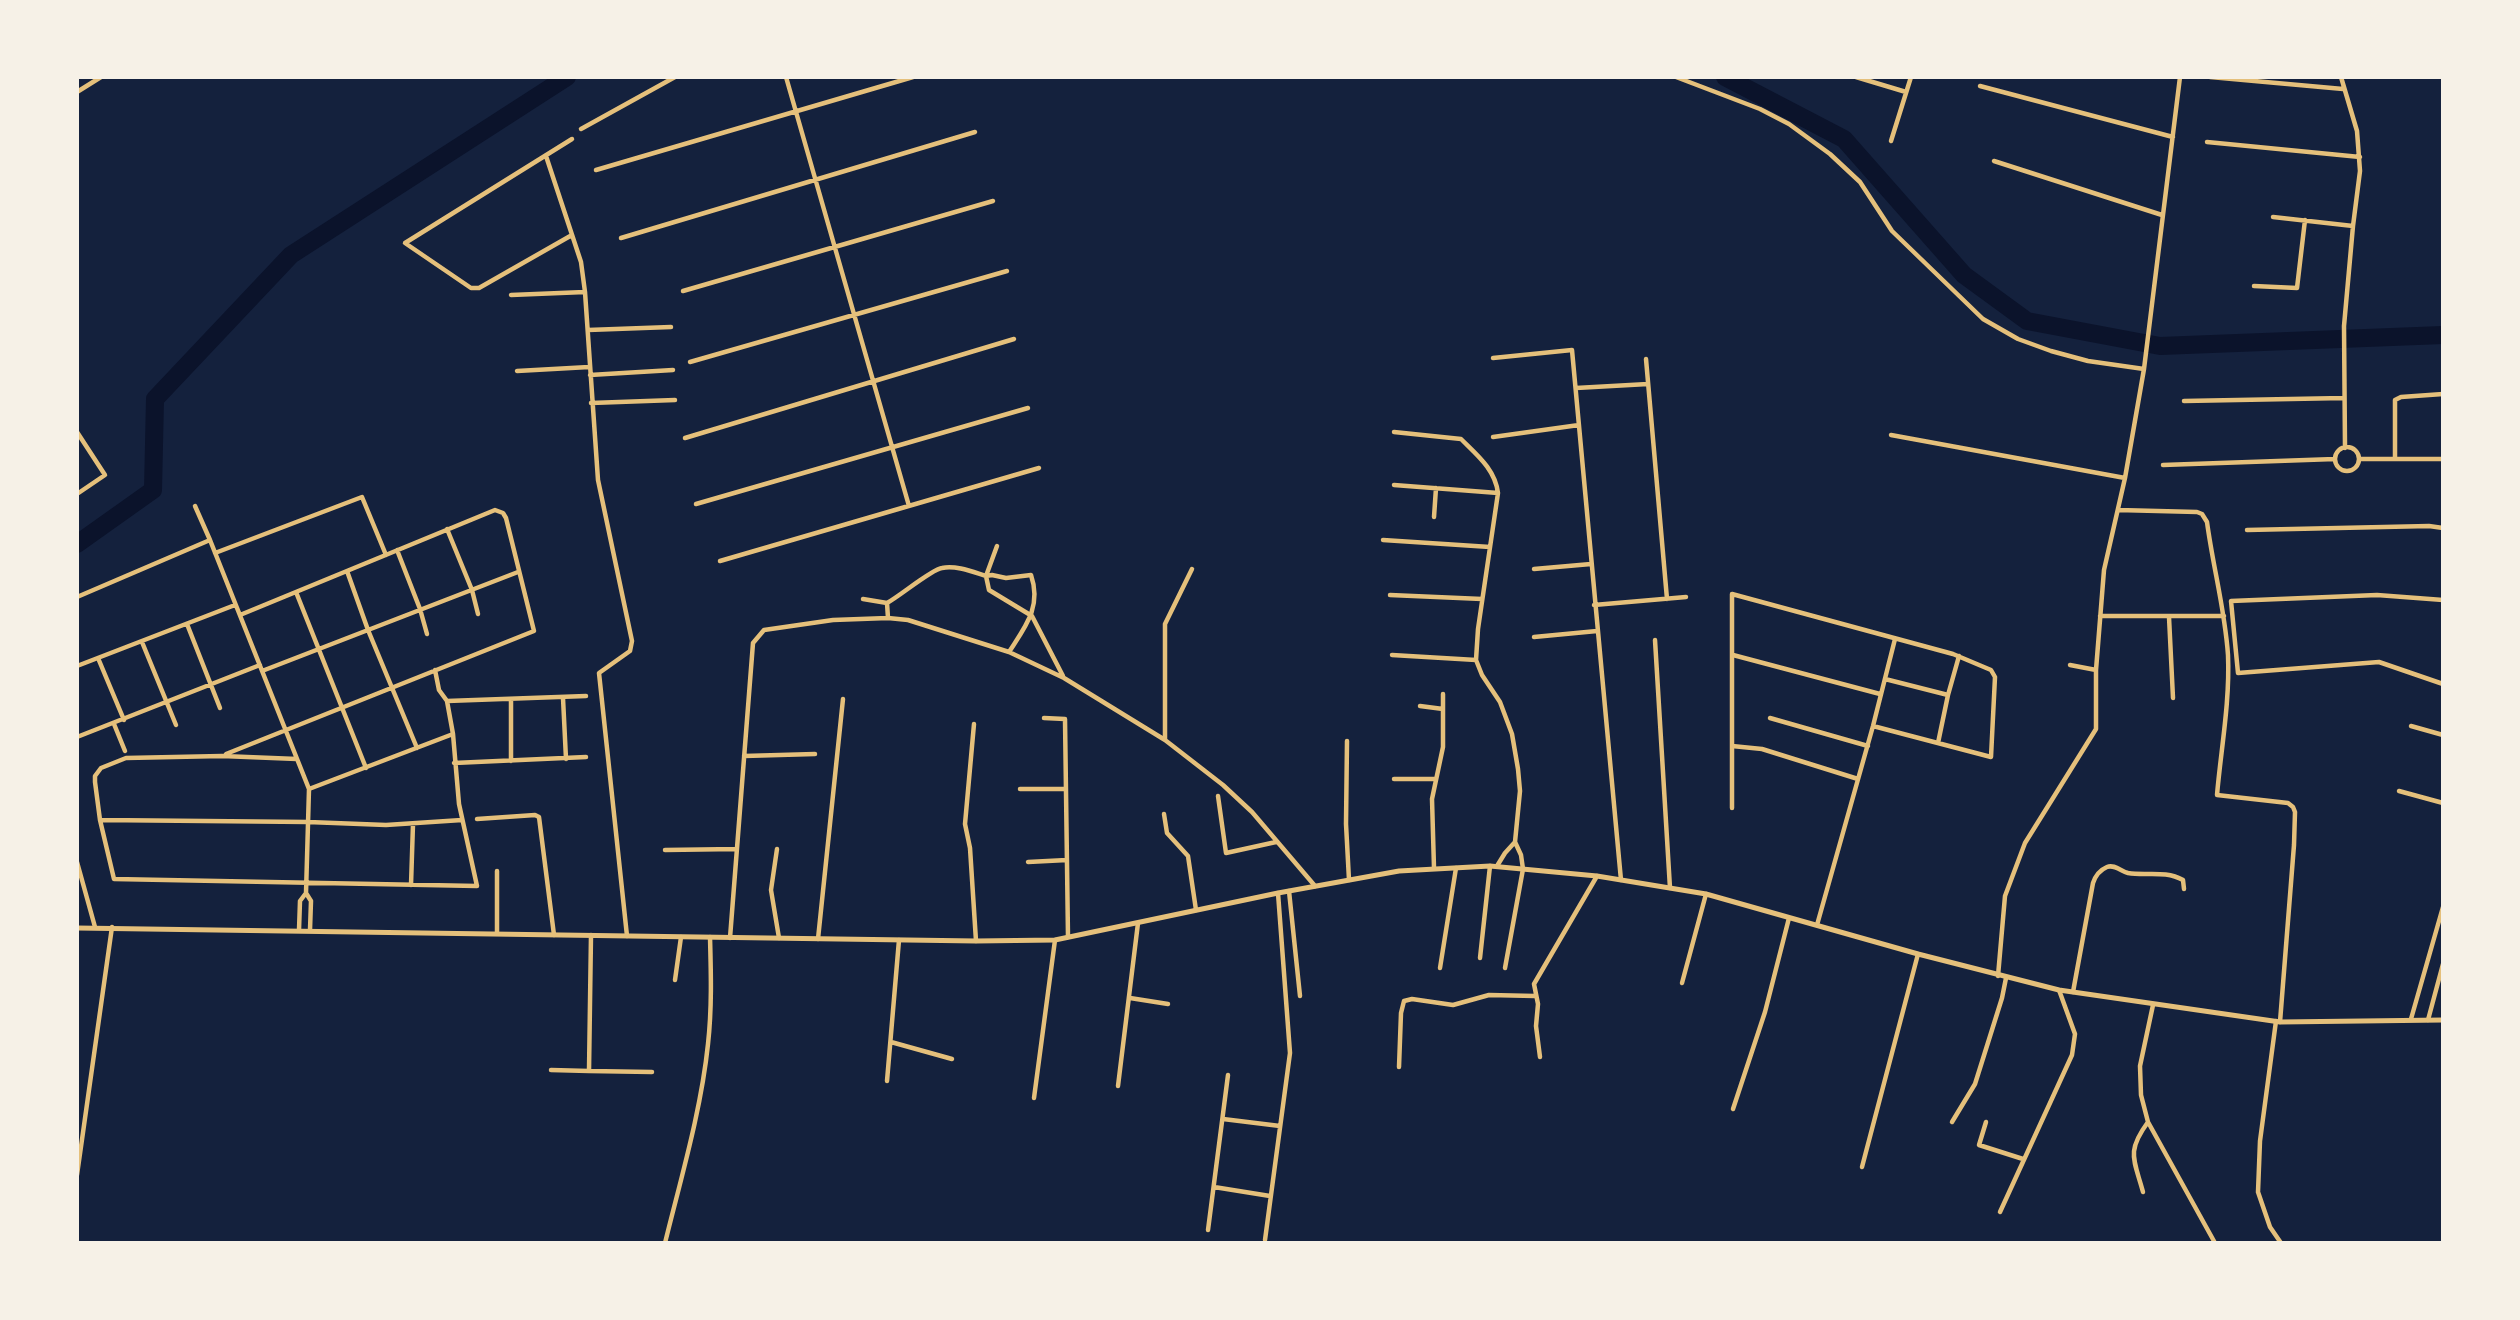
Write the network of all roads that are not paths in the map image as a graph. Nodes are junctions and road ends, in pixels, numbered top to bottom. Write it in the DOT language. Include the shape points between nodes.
graph roads {
  1 [pos="101,77"];
  2 [pos="675,77"];
  3 [pos="786,77"];
  4 [pos="913,77"];
  5 [pos="1676,77"];
  6 [pos="1856,77"];
  7 [pos="1911,77"];
  8 [pos="2180,77"];
  9 [pos="2210,77"];
  10 [pos="2341,77"];
  11 [pos="1980,86"];
  12 [pos="2343,89"];
  13 [pos="77,92"];
  14 [pos="1906,92"];
  15 [pos="796,113"];
  16 [pos="580,129"];
  17 [pos="975,132"];
  18 [pos="2174,138"];
  19 [pos="572,139"];
  20 [pos="1891,141"];
  21 [pos="2207,142"];
  22 [pos="546,156"];
  23 [pos="2360,157"];
  24 [pos="1994,161"];
  25 [pos="596,170"];
  26 [pos="815,180"];
  27 [pos="993,201"];
  28 [pos="2162,215"];
  29 [pos="2273,217"];
  30 [pos="2305,220"];
  31 [pos="2353,226"];
  32 [pos="572,235"];
  33 [pos="621,238"];
  34 [pos="835,247"];
  35 [pos="1007,271"];
  36 [pos="2254,286"];
  37 [pos="683,291"];
  38 [pos="585,292"];
  39 [pos="511,295"];
  40 [pos="855,316"];
  41 [pos="671,327"];
  42 [pos="588,330"];
  43 [pos="1014,340"];
  44 [pos="1493,358"];
  45 [pos="1646,359"];
  46 [pos="690,362"];
  47 [pos="589,367"];
  48 [pos="2144,369"];
  49 [pos="673,370"];
  50 [pos="517,371"];
  51 [pos="590,375"];
  52 [pos="873,381"];
  53 [pos="1648,384"];
  54 [pos="1576,388"];
  55 [pos="2443,394"];
  56 [pos="2344,398"];
  57 [pos="674,400"];
  58 [pos="2184,401"];
  59 [pos="591,403"];
  60 [pos="1028,408"];
  61 [pos="1579,425"];
  62 [pos="77,432"];
  63 [pos="1394,432"];
  64 [pos="1891,435"];
  65 [pos="1493,437"];
  66 [pos="685,438"];
  67 [pos="891,447"];
  68 [pos="2345,448"];
  69 [pos="2396,458"];
  70 [pos="2335,459"];
  71 [pos="2359,459"];
  72 [pos="2443,459"];
  73 [pos="2163,465"];
  74 [pos="1039,468"];
  75 [pos="2125,478"];
  76 [pos="1394,485"];
  77 [pos="1436,488"];
  78 [pos="1498,493"];
  79 [pos="77,494"];
  80 [pos="696,504"];
  81 [pos="194,506"];
  82 [pos="909,506"];
  83 [pos="2118,510"];
  84 [pos="1434,517"];
  85 [pos="2443,528"];
  86 [pos="447,529"];
  87 [pos="2247,530"];
  88 [pos="210,540"];
  89 [pos="1383,540"];
  90 [pos="997,547"];
  91 [pos="1490,547"];
  92 [pos="397,550"];
  93 [pos="215,553"];
  94 [pos="386,555"];
  95 [pos="720,561"];
  96 [pos="1591,564"];
  97 [pos="1192,569"];
  98 [pos="1534,569"];
  99 [pos="347,571"];
  100 [pos="518,572"];
  101 [pos="986,576"];
  102 [pos="472,590"];
  103 [pos="296,592"];
  104 [pos="1390,595"];
  105 [pos="77,597"];
  106 [pos="1686,597"];
  107 [pos="863,599"];
  108 [pos="1482,599"];
  109 [pos="1667,599"];
  110 [pos="2443,600"];
  111 [pos="887,603"];
  112 [pos="236,605"];
  113 [pos="1594,605"];
  114 [pos="420,610"];
  115 [pos="478,614"];
  116 [pos="240,615"];
  117 [pos="1032,616"];
  118 [pos="2099,616"];
  119 [pos="2224,616"];
  120 [pos="2169,617"];
  121 [pos="888,618"];
  122 [pos="187,624"];
  123 [pos="368,630"];
  124 [pos="1597,631"];
  125 [pos="427,634"];
  126 [pos="1534,636"];
  127 [pos="1895,639"];
  128 [pos="1655,640"];
  129 [pos="142,642"];
  130 [pos="319,649"];
  131 [pos="1009,652"];
  132 [pos="1392,655"];
  133 [pos="1733,655"];
  134 [pos="1959,656"];
  135 [pos="98,658"];
  136 [pos="1476,660"];
  137 [pos="2070,665"];
  138 [pos="77,666"];
  139 [pos="261,668"];
  140 [pos="435,670"];
  141 [pos="2096,670"];
  142 [pos="1063,678"];
  143 [pos="1885,679"];
  144 [pos="2443,684"];
  145 [pos="211,685"];
  146 [pos="391,687"];
  147 [pos="1443,694"];
  148 [pos="1880,694"];
  149 [pos="1948,695"];
  150 [pos="586,696"];
  151 [pos="563,698"];
  152 [pos="2173,698"];
  153 [pos="511,699"];
  154 [pos="843,699"];
  155 [pos="447,701"];
  156 [pos="168,702"];
  157 [pos="1420,706"];
  158 [pos="343,707"];
  159 [pos="220,708"];
  160 [pos="1443,709"];
  161 [pos="1044,718"];
  162 [pos="1770,718"];
  163 [pos="124,720"];
  164 [pos="114,724"];
  165 [pos="974,724"];
  166 [pos="176,725"];
  167 [pos="1873,726"];
  168 [pos="2411,726"];
  169 [pos="286,730"];
  170 [pos="453,734"];
  171 [pos="2443,735"];
  172 [pos="77,737"];
  173 [pos="1165,740"];
  174 [pos="1347,741"];
  175 [pos="1938,743"];
  176 [pos="1868,746"];
  177 [pos="1732,747"];
  178 [pos="417,748"];
  179 [pos="125,751"];
  180 [pos="815,754"];
  181 [pos="222,756"];
  182 [pos="744,756"];
  183 [pos="586,757"];
  184 [pos="297,759"];
  185 [pos="566,759"];
  186 [pos="511,761"];
  187 [pos="454,763"];
  188 [pos="366,768"];
  189 [pos="1394,779"];
  190 [pos="1436,779"];
  191 [pos="1858,779"];
  192 [pos="309,789"];
  193 [pos="1020,789"];
  194 [pos="1066,789"];
  195 [pos="2399,791"];
  196 [pos="1218,796"];
  197 [pos="2443,803"];
  198 [pos="1732,808"];
  199 [pos="1164,814"];
  200 [pos="477,819"];
  201 [pos="100,820"];
  202 [pos="463,820"];
  203 [pos="308,822"];
  204 [pos="412,824"];
  205 [pos="1276,842"];
  206 [pos="1515,842"];
  207 [pos="737,849"];
  208 [pos="777,849"];
  209 [pos="665,850"];
  210 [pos="1067,860"];
  211 [pos="77,862"];
  212 [pos="1028,862"];
  213 [pos="1494,866"];
  214 [pos="1456,867"];
  215 [pos="1434,868"];
  216 [pos="1523,869"];
  217 [pos="497,871"];
  218 [pos="1597,876"];
  219 [pos="1349,880"];
  220 [pos="1621,880"];
  221 [pos="306,882"];
  222 [pos="411,885"];
  223 [pos="1315,886"];
  224 [pos="1670,888"];
  225 [pos="2184,889"];
  226 [pos="1289,891"];
  227 [pos="306,893"];
  228 [pos="1278,893"];
  229 [pos="1706,894"];
  230 [pos="2443,907"];
  231 [pos="1196,910"];
  232 [pos="1789,918"];
  233 [pos="1138,923"];
  234 [pos="1817,925"];
  235 [pos="112,927"];
  236 [pos="77,928"];
  237 [pos="95,928"];
  238 [pos="299,930"];
  239 [pos="310,930"];
  240 [pos="497,933"];
  241 [pos="554,935"];
  242 [pos="592,935"];
  243 [pos="627,936"];
  244 [pos="681,937"];
  245 [pos="710,937"];
  246 [pos="1068,937"];
  247 [pos="730,938"];
  248 [pos="779,939"];
  249 [pos="818,939"];
  250 [pos="899,940"];
  251 [pos="1055,940"];
  252 [pos="976,941"];
  253 [pos="1918,954"];
  254 [pos="1480,958"];
  255 [pos="2443,964"];
  256 [pos="1440,968"];
  257 [pos="1505,968"];
  258 [pos="1998,976"];
  259 [pos="2006,978"];
  260 [pos="675,980"];
  261 [pos="1682,983"];
  262 [pos="2059,990"];
  263 [pos="2073,992"];
  264 [pos="1300,996"];
  265 [pos="1535,996"];
  266 [pos="1130,998"];
  267 [pos="1168,1004"];
  268 [pos="2153,1005"];
  269 [pos="2411,1019"];
  270 [pos="2443,1020"];
  271 [pos="2278,1021"];
  272 [pos="2428,1021"];
  273 [pos="891,1042"];
  274 [pos="1540,1057"];
  275 [pos="952,1059"];
  276 [pos="1399,1067"];
  277 [pos="551,1070"];
  278 [pos="589,1071"];
  279 [pos="652,1072"];
  280 [pos="1228,1075"];
  281 [pos="887,1081"];
  282 [pos="1118,1086"];
  283 [pos="1034,1098"];
  284 [pos="1733,1109"];
  285 [pos="1223,1119"];
  286 [pos="1952,1122"];
  287 [pos="1986,1122"];
  288 [pos="2148,1122"];
  289 [pos="1280,1126"];
  290 [pos="2023,1159"];
  291 [pos="1862,1167"];
  292 [pos="77,1175"];
  293 [pos="1214,1187"];
  294 [pos="2143,1192"];
  295 [pos="1270,1196"];
  296 [pos="2000,1212"];
  297 [pos="1208,1230"];
  298 [pos="1265,1240"];
  299 [pos="665,1243"];
  300 [pos="2215,1243"];
  301 [pos="2281,1243"];
  1 -- 13 [label="street"];
  2 -- 16 [label="street"];
  3 -- 15 [label="street"];
  4 -- 15 [label="street"];
  5 -- 48 [label="street" via="1760,109 1830,154 1860,182 1892,231 1983,318 2018,339 2051,351"];
  6 -- 14 [label="street"];
  7 -- 14 [label="street"];
  8 -- 18 [label="street"];
  9 -- 12 [label="street"];
  10 -- 12 [label="street"];
  11 -- 18 [label="street"];
  12 -- 23 [label="street"];
  14 -- 20 [label="street"];
  15 -- 25 [label="street"];
  15 -- 26 [label="street"];
  17 -- 26 [label="street"];
  18 -- 28 [label="street"];
  19 -- 22 [label="street"];
  21 -- 23 [label="street"];
  22 -- 32 [label="street"];
  22 -- 32 [label="street" via="405,243 471,288 479,288"];
  23 -- 31 [label="street"];
  24 -- 28 [label="street"];
  26 -- 33 [label="street"];
  26 -- 34 [label="street"];
  27 -- 34 [label="street"];
  28 -- 48 [label="street"];
  29 -- 30 [label="street"];
  30 -- 31 [label="street"];
  30 -- 36 [label="street" via="2297,288"];
  31 -- 56 [label="street" via="2344,326"];
  32 -- 38 [label="street"];
  34 -- 37 [label="street"];
  34 -- 40 [label="street"];
  35 -- 40 [label="street"];
  38 -- 39 [label="street"];
  38 -- 42 [label="street"];
  40 -- 46 [label="street"];
  40 -- 52 [label="street"];
  41 -- 42 [label="street"];
  42 -- 47 [label="street"];
  43 -- 52 [label="street"];
  44 -- 54 [label="street" via="1572,350"];
  45 -- 53 [label="street"];
  47 -- 50 [label="street"];
  47 -- 51 [label="street"];
  48 -- 75 [label="street"];
  49 -- 51 [label="street"];
  51 -- 59 [label="street"];
  52 -- 66 [label="street"];
  52 -- 67 [label="street"];
  53 -- 54 [label="street"];
  53 -- 109 [label="street"];
  54 -- 61 [label="street"];
  55 -- 69 [label="street" via="2395,400"];
  56 -- 58 [label="street"];
  56 -- 68 [label="street"];
  57 -- 59 [label="street"];
  59 -- 243 [label="street" via="597,480 632,641 630,651 599,673"];
  60 -- 67 [label="street"];
  61 -- 65 [label="street"];
  61 -- 96 [label="street"];
  62 -- 79 [label="street" via="105,475"];
  63 -- 78 [label="street" via="1461,439 1493,473"];
  64 -- 75 [label="street"];
  67 -- 80 [label="street"];
  67 -- 82 [label="street"];
  68 -- 70 [label="street"];
  68 -- 71 [label="street" via="2353,449"];
  69 -- 71 [label="street"];
  69 -- 72 [label="street"];
  70 -- 71 [label="street" via="2340,469 2347,471 2354,469"];
  70 -- 73 [label="street"];
  74 -- 82 [label="street"];
  75 -- 83 [label="street"];
  76 -- 77 [label="street"];
  77 -- 78 [label="street"];
  77 -- 84 [label="street"];
  78 -- 91 [label="street"];
  81 -- 88 [label="street"];
  82 -- 95 [label="street"];
  83 -- 118 [label="street"];
  83 -- 119 [label="street" via="2197,512 2206,518"];
  85 -- 87 [label="street"];
  86 -- 92 [label="street"];
  86 -- 100 [label="street" via="491,510 499,511 506,518"];
  86 -- 102 [label="street"];
  88 -- 93 [label="street"];
  88 -- 105 [label="street"];
  89 -- 91 [label="street"];
  90 -- 101 [label="street"];
  91 -- 108 [label="street"];
  92 -- 94 [label="street"];
  92 -- 114 [label="street"];
  93 -- 94 [label="street" via="362,497"];
  93 -- 112 [label="street"];
  94 -- 99 [label="street"];
  96 -- 98 [label="street"];
  96 -- 113 [label="street"];
  97 -- 173 [label="street" via="1166,624"];
  99 -- 103 [label="street"];
  99 -- 123 [label="street"];
  100 -- 102 [label="street"];
  100 -- 140 [label="street" via="534,631"];
  101 -- 111 [label="street" via="941,567"];
  101 -- 117 [label="street" via="989,590"];
  101 -- 117 [label="street" via="1031,575"];
  102 -- 114 [label="street"];
  102 -- 115 [label="street"];
  103 -- 116 [label="street"];
  103 -- 130 [label="street"];
  104 -- 108 [label="street"];
  106 -- 109 [label="street"];
  107 -- 111 [label="street"];
  108 -- 136 [label="street"];
  109 -- 113 [label="street"];
  110 -- 144 [label="street" via="2377,596 2231,601 2238,673 2379,662"];
  111 -- 121 [label="street"];
  112 -- 116 [label="street"];
  112 -- 122 [label="street"];
  113 -- 124 [label="street"];
  114 -- 123 [label="street"];
  114 -- 125 [label="street"];
  116 -- 139 [label="street"];
  117 -- 131 [label="street"];
  117 -- 142 [label="street"];
  118 -- 120 [label="street"];
  118 -- 141 [label="street"];
  119 -- 120 [label="street"];
  119 -- 271 [label="street" via="2228,680 2217,795 2288,803 2295,812"];
  120 -- 152 [label="street"];
  121 -- 131 [label="street"];
  121 -- 182 [label="street" via="764,630 753,643"];
  122 -- 129 [label="street"];
  122 -- 145 [label="street"];
  123 -- 130 [label="street"];
  123 -- 146 [label="street"];
  124 -- 126 [label="street"];
  124 -- 220 [label="street"];
  127 -- 133 [label="street" via="1732,594"];
  127 -- 134 [label="street"];
  127 -- 143 [label="street"];
  128 -- 224 [label="street"];
  129 -- 135 [label="street"];
  129 -- 156 [label="street"];
  130 -- 139 [label="street"];
  130 -- 158 [label="street"];
  131 -- 142 [label="street"];
  132 -- 136 [label="street"];
  133 -- 148 [label="street"];
  133 -- 177 [label="street"];
  134 -- 149 [label="street"];
  134 -- 175 [label="street" via="1991,670 1995,677 1991,757"];
  135 -- 138 [label="street"];
  135 -- 163 [label="street"];
  136 -- 206 [label="street" via="1512,734 1520,791"];
  137 -- 141 [label="street"];
  139 -- 145 [label="street"];
  139 -- 169 [label="street"];
  140 -- 146 [label="street"];
  140 -- 155 [label="street"];
  141 -- 258 [label="street" via="2096,729 2025,843 2005,896"];
  142 -- 173 [label="street"];
  143 -- 148 [label="street"];
  143 -- 149 [label="street"];
  145 -- 156 [label="street"];
  145 -- 159 [label="street"];
  146 -- 158 [label="street"];
  146 -- 178 [label="street"];
  147 -- 160 [label="street"];
  148 -- 167 [label="street"];
  149 -- 175 [label="street"];
  150 -- 151 [label="street"];
  151 -- 153 [label="street"];
  151 -- 185 [label="street"];
  153 -- 155 [label="street"];
  153 -- 186 [label="street"];
  154 -- 249 [label="street"];
  155 -- 170 [label="street"];
  156 -- 163 [label="street"];
  156 -- 166 [label="street"];
  157 -- 160 [label="street"];
  158 -- 169 [label="street"];
  158 -- 188 [label="street"];
  160 -- 190 [label="street" via="1443,747"];
  161 -- 194 [label="street" via="1065,719"];
  162 -- 176 [label="street"];
  163 -- 164 [label="street"];
  164 -- 172 [label="street"];
  164 -- 179 [label="street"];
  165 -- 252 [label="street" via="965,824"];
  167 -- 175 [label="street"];
  167 -- 176 [label="street"];
  168 -- 171 [label="street"];
  169 -- 181 [label="street"];
  169 -- 184 [label="street"];
  170 -- 178 [label="street"];
  170 -- 187 [label="street"];
  173 -- 205 [label="street" via="1223,785"];
  174 -- 219 [label="street"];
  176 -- 191 [label="street"];
  177 -- 191 [label="street" via="1762,749"];
  177 -- 198 [label="street"];
  178 -- 188 [label="street"];
  180 -- 182 [label="street"];
  181 -- 184 [label="street"];
  181 -- 201 [label="street" via="126,758 101,768 94,782"];
  182 -- 207 [label="street"];
  183 -- 185 [label="street"];
  184 -- 192 [label="street"];
  185 -- 186 [label="street"];
  186 -- 187 [label="street"];
  187 -- 202 [label="street"];
  188 -- 192 [label="street"];
  189 -- 190 [label="street"];
  190 -- 215 [label="street" via="1432,799"];
  191 -- 234 [label="street"];
  192 -- 203 [label="street"];
  193 -- 194 [label="street"];
  194 -- 210 [label="street"];
  195 -- 197 [label="street"];
  196 -- 205 [label="street" via="1226,853"];
  199 -- 231 [label="street" via="1167,833 1188,856"];
  200 -- 241 [label="street" via="539,817"];
  201 -- 203 [label="street"];
  201 -- 221 [label="street" via="114,879"];
  202 -- 204 [label="street"];
  202 -- 222 [label="street" via="477,886"];
  203 -- 204 [label="street"];
  203 -- 221 [label="street"];
  204 -- 222 [label="street"];
  205 -- 223 [label="street"];
  206 -- 213 [label="street"];
  206 -- 216 [label="street"];
  207 -- 209 [label="street"];
  207 -- 247 [label="street"];
  208 -- 248 [label="street" via="771,890"];
  210 -- 212 [label="street"];
  210 -- 246 [label="street"];
  211 -- 237 [label="street"];
  213 -- 214 [label="street"];
  213 -- 216 [label="street"];
  213 -- 254 [label="street"];
  214 -- 215 [label="street"];
  214 -- 256 [label="street"];
  215 -- 219 [label="street"];
  216 -- 218 [label="street"];
  216 -- 257 [label="street"];
  217 -- 240 [label="street"];
  218 -- 220 [label="street"];
  218 -- 265 [label="street" via="1538,976"];
  219 -- 223 [label="street"];
  220 -- 224 [label="street"];
  221 -- 222 [label="street"];
  221 -- 227 [label="street"];
  223 -- 226 [label="street"];
  224 -- 229 [label="street"];
  225 -- 263 [label="street" via="2183,880 2175,876 2105,867 2093,883"];
  226 -- 228 [label="street"];
  226 -- 264 [label="street"];
  227 -- 238 [label="street" via="300,901"];
  227 -- 239 [label="street" via="311,901"];
  228 -- 231 [label="street"];
  228 -- 289 [label="street" via="1290,1043"];
  229 -- 232 [label="street"];
  229 -- 261 [label="street"];
  230 -- 269 [label="street"];
  231 -- 233 [label="street"];
  232 -- 234 [label="street"];
  232 -- 284 [label="street"];
  233 -- 246 [label="street"];
  233 -- 266 [label="street"];
  234 -- 253 [label="street"];
  235 -- 237 [label="street"];
  235 -- 238 [label="street"];
  235 -- 292 [label="street"];
  236 -- 237 [label="street"];
  238 -- 239 [label="street"];
  239 -- 240 [label="street"];
  240 -- 241 [label="street"];
  241 -- 242 [label="street"];
  242 -- 243 [label="street"];
  242 -- 278 [label="street"];
  243 -- 244 [label="street"];
  244 -- 245 [label="street"];
  244 -- 260 [label="street"];
  245 -- 247 [label="street"];
  245 -- 299 [label="street" via="708,1045"];
  246 -- 251 [label="street"];
  247 -- 248 [label="street"];
  248 -- 249 [label="street"];
  249 -- 250 [label="street"];
  250 -- 252 [label="street"];
  250 -- 273 [label="street"];
  251 -- 252 [label="street"];
  251 -- 283 [label="street"];
  253 -- 258 [label="street"];
  253 -- 291 [label="street"];
  255 -- 272 [label="street"];
  258 -- 259 [label="street"];
  259 -- 262 [label="street"];
  259 -- 286 [label="street" via="1975,1084"];
  262 -- 263 [label="street"];
  262 -- 290 [label="street" via="2075,1043"];
  263 -- 268 [label="street"];
  265 -- 274 [label="street"];
  265 -- 276 [label="street" via="1489,995 1453,1006 1404,1001"];
  266 -- 267 [label="street"];
  266 -- 282 [label="street"];
  268 -- 271 [label="street"];
  268 -- 288 [label="street" via="2140,1066"];
  269 -- 271 [label="street"];
  269 -- 272 [label="street"];
  270 -- 272 [label="street"];
  271 -- 301 [label="street" via="2260,1141 2258,1192"];
  273 -- 275 [label="street"];
  273 -- 281 [label="street"];
  277 -- 278 [label="street"];
  278 -- 279 [label="street"];
  280 -- 285 [label="street"];
  285 -- 289 [label="street"];
  285 -- 293 [label="street"];
  287 -- 290 [label="street" via="1979,1145"];
  288 -- 294 [label="street" via="2133,1146"];
  288 -- 300 [label="street"];
  289 -- 295 [label="street"];
  290 -- 296 [label="street"];
  293 -- 295 [label="street"];
  293 -- 297 [label="street"];
  295 -- 298 [label="street"];
}
